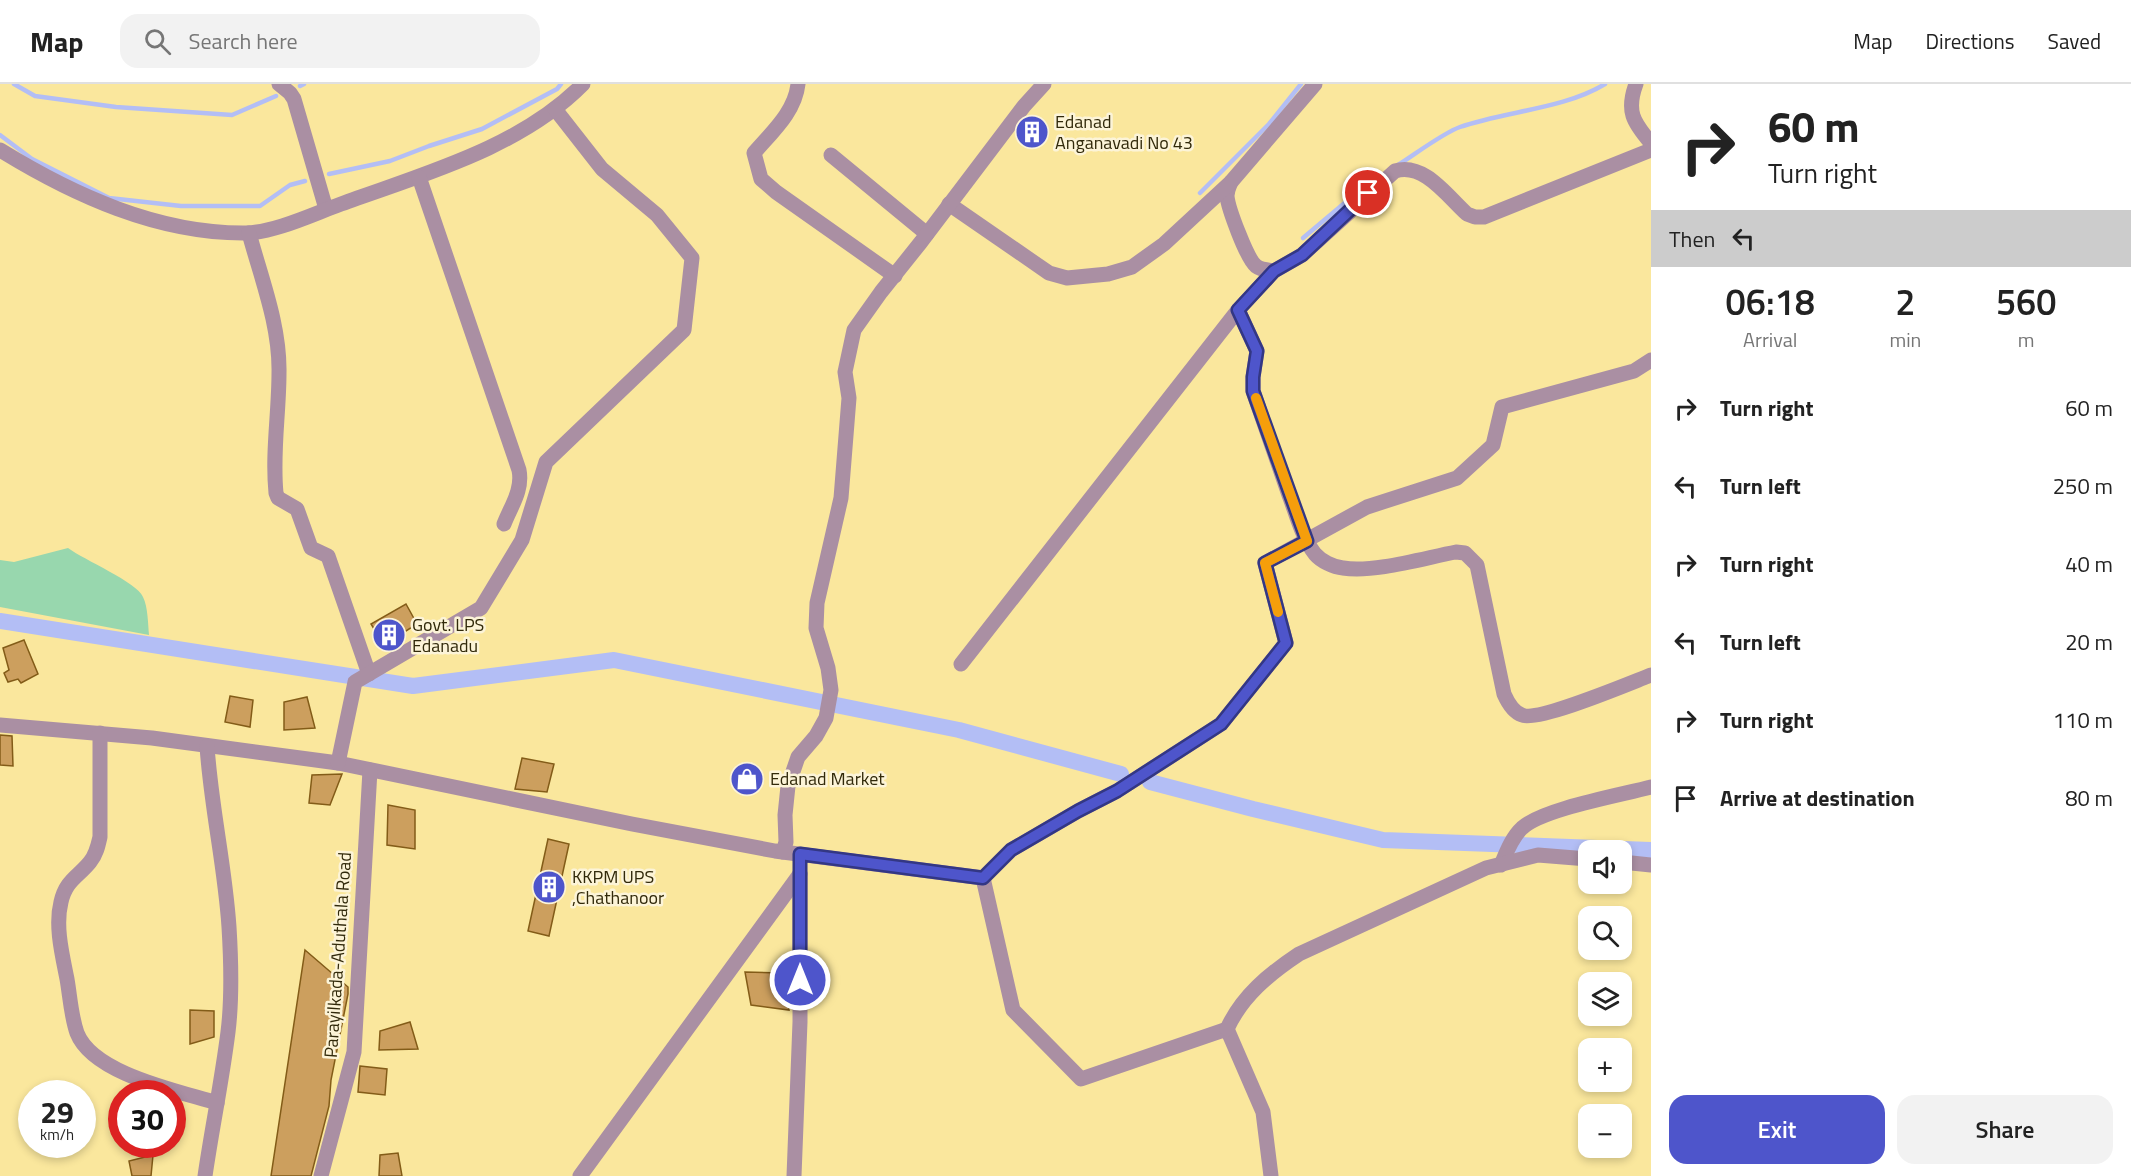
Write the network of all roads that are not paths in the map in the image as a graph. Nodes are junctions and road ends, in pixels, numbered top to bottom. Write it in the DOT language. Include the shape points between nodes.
graph roads {
  1 [pos="279,84"];
  2 [pos="583,84"];
  3 [pos="798,84"];
  4 [pos="1044,84"];
  5 [pos="1315,84"];
  6 [pos="1636,84"];
  7 [pos="555,109"];
  8 [pos="1651,143"];
  9 [pos="0,150"];
  10 [pos="1651,150"];
  11 [pos="831,155"];
  12 [pos="419,177"];
  13 [pos="1231,182"];
  14 [pos="949,204"];
  15 [pos="326,209"];
  16 [pos="249,233"];
  17 [pos="927,234"];
  18 [pos="1274,271"];
  19 [pos="895,276"];
  20 [pos="1238,310"];
  21 [pos="1651,360"];
  22 [pos="504,524"];
  23 [pos="1307,541"];
  24 [pos="961,664"];
  25 [pos="369,674"];
  26 [pos="1651,675"];
  27 [pos="0,725"];
  28 [pos="100,734"];
  29 [pos="207,746"];
  30 [pos="338,763"];
  31 [pos="370,770"];
  32 [pos="1651,787"];
  33 [pos="783,852"];
  34 [pos="800,854"];
  35 [pos="1578,858"];
  36 [pos="1503,859"];
  37 [pos="1632,863"];
  38 [pos="1651,865"];
  39 [pos="800,874"];
  40 [pos="983,878"];
  41 [pos="1227,1029"];
  42 [pos="217,1103"];
  43 [pos="205,1176"];
  44 [pos="321,1176"];
  45 [pos="580,1176"];
  46 [pos="794,1176"];
  47 [pos="1271,1176"];
  1 -- 15 [label="street" via="294,99"];
  2 -- 7 [label="street"];
  3 -- 19 [label="street" via="786,116 754,153 761,178"];
  4 -- 14 [label="street"];
  5 -- 13 [label="street"];
  6 -- 8 [label="street" via="1631,98 1632,116"];
  7 -- 12 [label="street" via="504,140"];
  7 -- 25 [label="street" via="602,169 657,215 692,258 684,330 546,462 522,540 481,608"];
  9 -- 16 [label="street" via="84,197 160,222"];
  10 -- 18 [label="street" via="1484,217 1467,214 1425,175 1403,168 1302,255"];
  11 -- 17 [label="street"];
  12 -- 15 [label="street"];
  12 -- 22 [label="street" via="519,470 518,493"];
  13 -- 14 [label="street" via="1164,244 1132,267 1089,277 1067,278 1049,273"];
  13 -- 18 [label="street" via="1227,191 1230,209 1250,259 1263,270"];
  14 -- 17 [label="street"];
  15 -- 16 [label="street"];
  16 -- 25 [label="street" via="278,346 276,494 297,509 311,548 328,556"];
  17 -- 19 [label="street"];
  18 -- 20 [label="street"];
  19 -- 33 [label="street" via="854,330 845,372 849,398 841,498 816,628 831,690 828,710 816,736 798,757 788,786"];
  20 -- 23 [label="street" via="1257,351 1253,391"];
  20 -- 24 [label="street"];
  21 -- 23 [label="street" via="1634,371 1503,407 1493,445 1457,478 1367,507"];
  23 -- 26 [label="street" via="1315,554 1343,568 1395,564 1456,552 1472,558 1477,565 1504,694 1523,716 1545,714"];
  23 -- 40 [label="street" via="1265,563 1286,643 1221,724 1117,791 1011,850"];
  25 -- 30 [label="street" via="355,682"];
  27 -- 28 [label="street"];
  28 -- 29 [label="street"];
  28 -- 42 [label="street" via="100,837 90,863 65,888 60,903 59,936 78,1034 99,1060 128,1075"];
  29 -- 30 [label="street"];
  29 -- 42 [label="street" via="230,956 228,1030"];
  30 -- 31 [label="street"];
  31 -- 33 [label="street"];
  31 -- 44 [label="street, Parayilkada-Aduthala Road" via="354,1052"];
  32 -- 36 [label="street" via="1555,812 1521,829"];
  33 -- 34 [label="street"];
  34 -- 39 [label="street"];
  34 -- 40 [label="street"];
  35 -- 36 [label="street" via="1538,855"];
  36 -- 41 [label="street" via="1299,954 1272,972 1248,996"];
  37 -- 38 [label="street"];
  39 -- 45 [label="street"];
  39 -- 46 [label="street"];
  40 -- 41 [label="street" via="1013,1010 1082,1079"];
  41 -- 47 [label="street" via="1263,1112"];
  42 -- 43 [label="street"];
}
